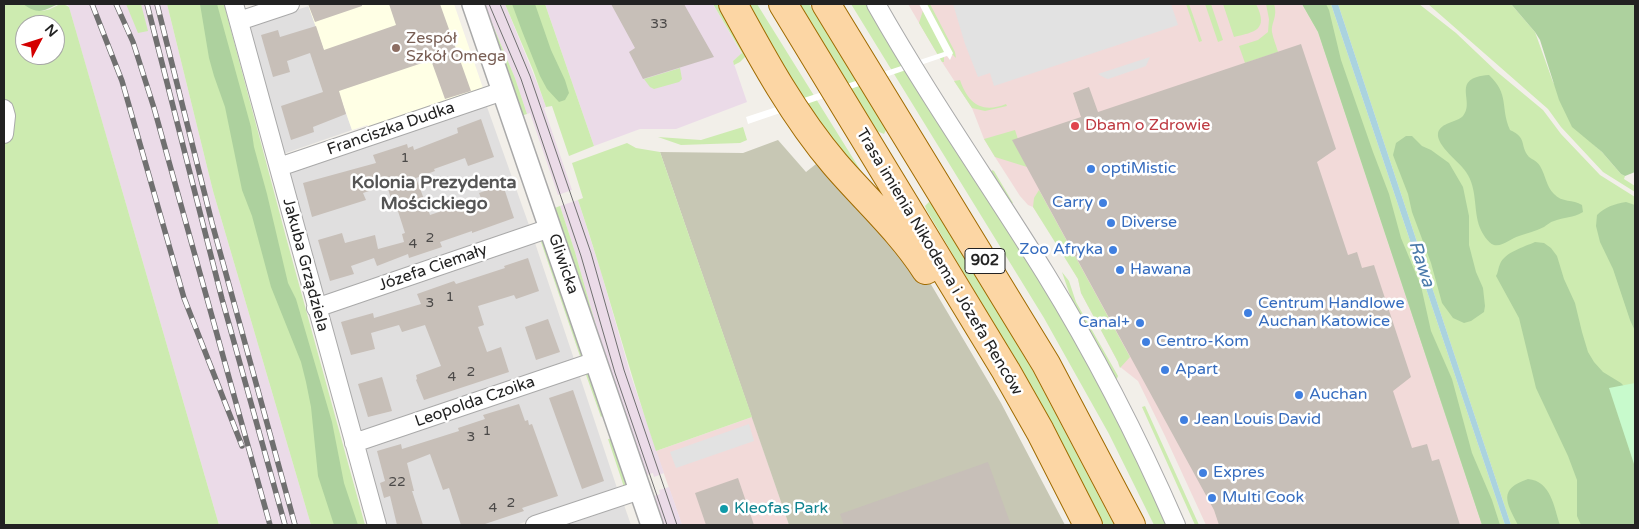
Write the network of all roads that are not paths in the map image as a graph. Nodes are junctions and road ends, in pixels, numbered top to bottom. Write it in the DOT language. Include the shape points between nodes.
graph roads {
  1 [pos="234,4"];
  2 [pos="290,4"];
  3 [pos="473,4"];
  4 [pos="733,4"];
  5 [pos="783,4"];
  6 [pos="826,4"];
  7 [pos="876,4"];
  8 [pos="239,21"];
  9 [pos="503,92"];
  10 [pos="4,110"];
  11 [pos="4,134"];
  12 [pos="279,166"];
  13 [pos="550,228"];
  14 [pos="316,308"];
  15 [pos="979,324"];
  16 [pos="596,361"];
  17 [pos="354,443"];
  18 [pos="640,490"];
  19 [pos="377,525"];
  20 [pos="535,525"];
  21 [pos="652,525"];
  22 [pos="1088,525"];
  23 [pos="1131,525"];
  24 [pos="1176,525"];
  1 -- 8 [label="street, Jakuba Grządziela"];
  2 -- 8 [label="street"];
  3 -- 9 [label="street, Gliwicka"];
  4 -- 15 [label="main road" via="780,86 834,163 903,238 938,287"];
  5 -- 15 [label="main road, Trasa imienia Nikodema i Józefa Renców / 902"];
  6 -- 23 [label="main road, 902" via="1042,356"];
  7 -- 24 [label="street" via="1073,320 1142,450"];
  8 -- 12 [label="street, Jakuba Grządziela"];
  9 -- 12 [label="street, Franciszka Dudka"];
  9 -- 13 [label="street, Gliwicka"];
  10 -- 11 [label="street"];
  12 -- 14 [label="street, Jakuba Grządziela"];
  13 -- 14 [label="street, Józefa Ciemały"];
  13 -- 16 [label="street, Gliwicka"];
  14 -- 17 [label="street, Jakuba Grządziela"];
  15 -- 22 [label="main road, Trasa imienia Nikodema i Józefa Renców / 902" via="1040,431"];
  16 -- 17 [label="street, Leopolda Czoika"];
  16 -- 18 [label="street, Gliwicka"];
  17 -- 19 [label="street, Jakuba Grządziela"];
  18 -- 20 [label="street"];
  18 -- 21 [label="street, Gliwicka"];
}
